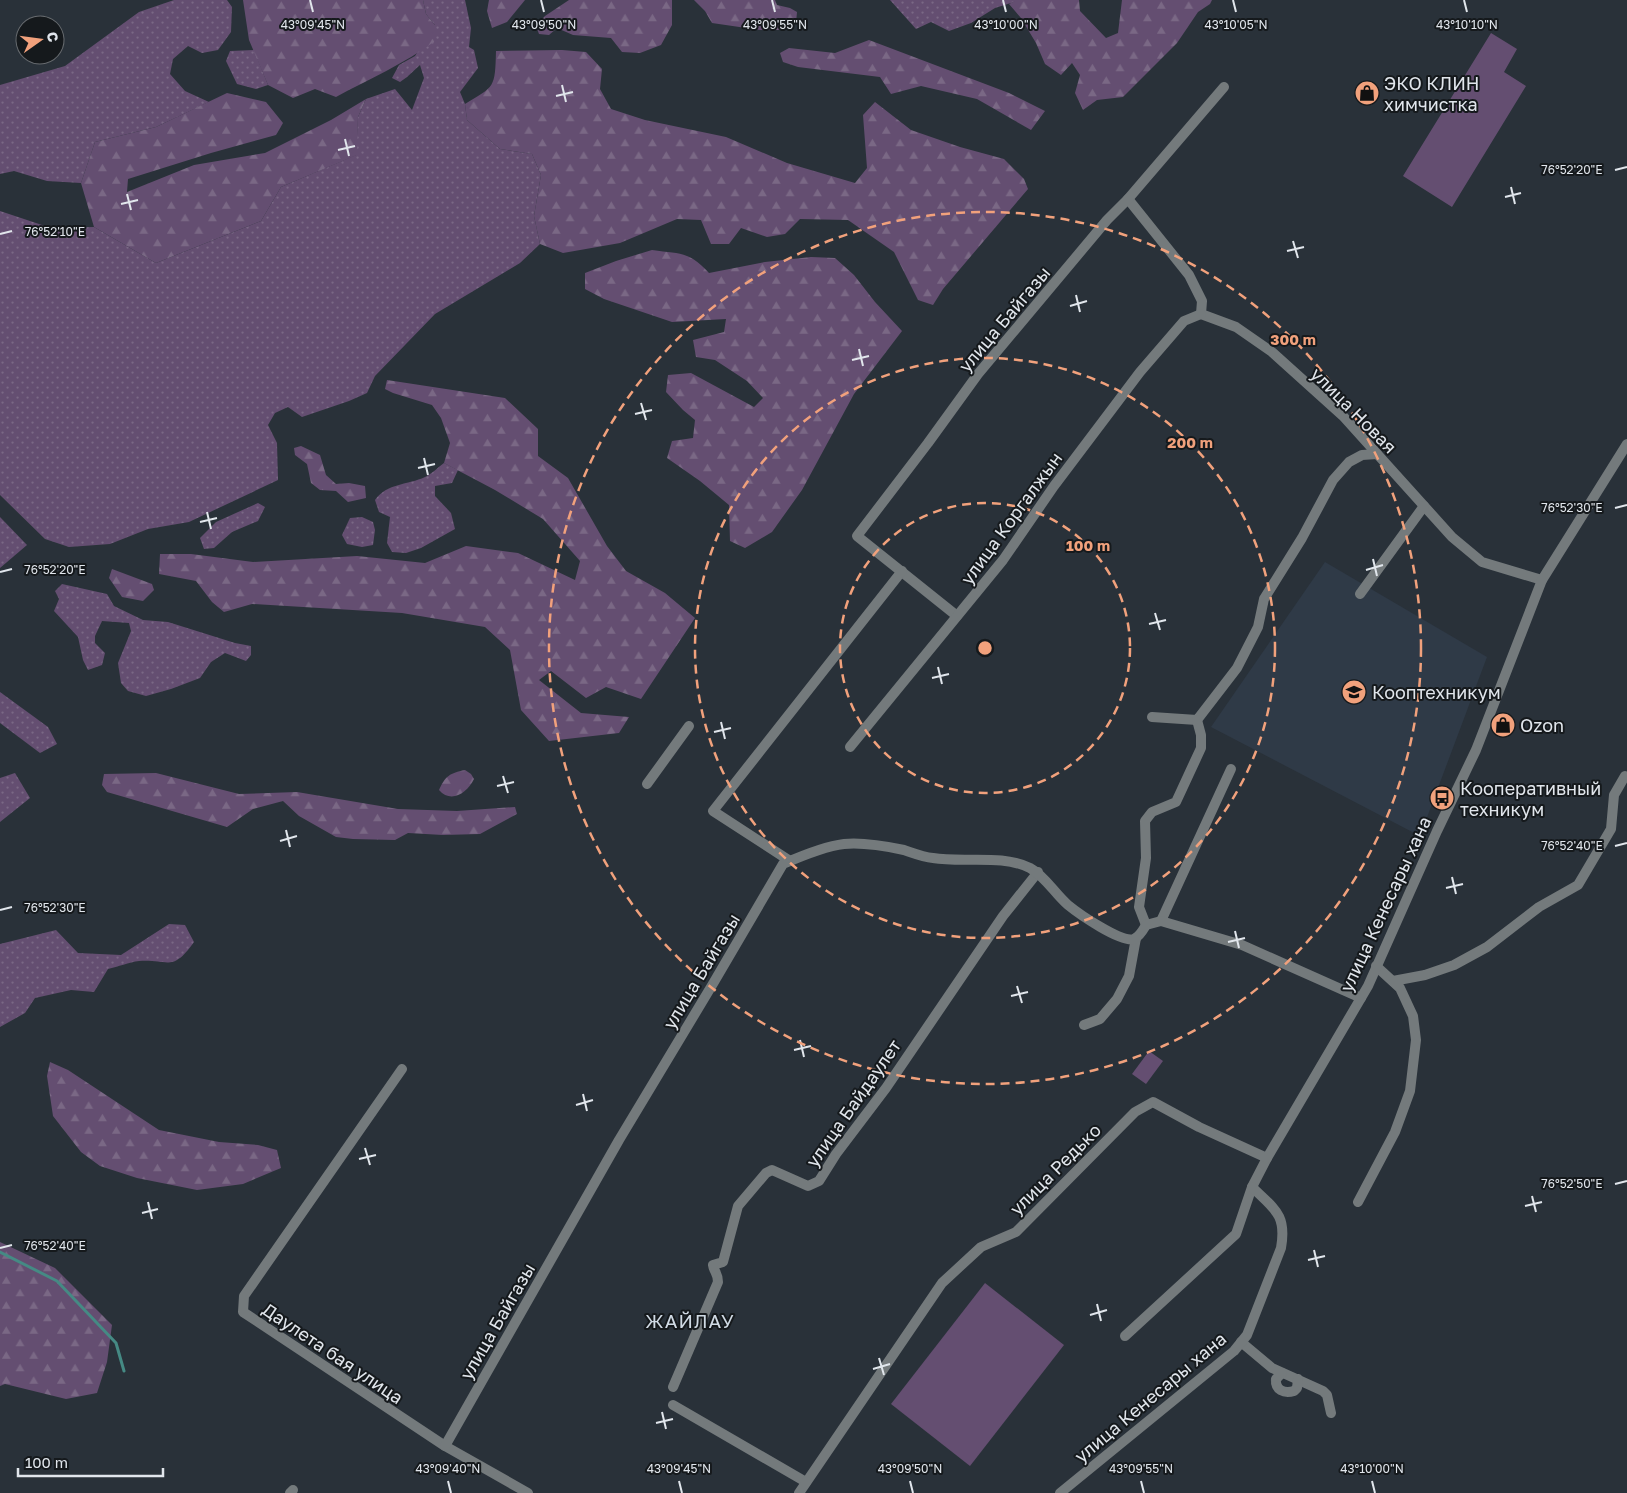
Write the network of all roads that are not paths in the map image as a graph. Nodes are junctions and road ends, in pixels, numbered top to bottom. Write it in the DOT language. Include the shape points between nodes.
graph roads {
  1 [pos="1224,87"];
  2 [pos="1128,199"];
  3 [pos="1201,314"];
  4 [pos="1627,444"];
  5 [pos="1377,454"];
  6 [pos="1424,506"];
  7 [pos="902,571"];
  8 [pos="1542,580"];
  9 [pos="1360,594"];
  10 [pos="957,616"];
  11 [pos="1152,716"];
  12 [pos="1197,720"];
  13 [pos="689,726"];
  14 [pos="850,747"];
  15 [pos="1231,769"];
  16 [pos="1624,776"];
  17 [pos="647,784"];
  18 [pos="790,861"];
  19 [pos="1038,872"];
  20 [pos="1161,921"];
  21 [pos="1146,924"];
  22 [pos="1136,938"];
  23 [pos="1376,966"];
  24 [pos="1393,981"];
  25 [pos="1361,998"];
  26 [pos="1084,1025"];
  27 [pos="402,1069"];
  28 [pos="1267,1158"];
  29 [pos="1252,1187"];
  30 [pos="1358,1202"];
  31 [pos="1125,1336"];
  32 [pos="1241,1342"];
  33 [pos="1282,1373"];
  34 [pos="1298,1379"];
  35 [pos="673,1387"];
  36 [pos="673,1405"];
  37 [pos="1331,1413"];
  38 [pos="445,1446"];
  39 [pos="806,1482"];
  40 [pos="528,1493"];
  41 [pos="799,1493"];
  42 [pos="1060,1493"];
  1 -- 2 [label="street, улица Байгазы"];
  2 -- 3 [label="street" via="1189,275 1202,301"];
  2 -- 7 [label="street, улица Байгазы" via="978,374 857,536"];
  3 -- 5 [label="street, улица Новая" via="1236,327 1272,352 1343,416"];
  3 -- 10 [label="street, улица Коргалжын" via="1184,321 1140,372 1003,560"];
  4 -- 8 [label="street, улица Кенесары хана"];
  5 -- 6 [label="street, улица Новая"];
  5 -- 12 [label="street" via="1362,455 1349,462 1333,480 1264,599 1258,627 1237,668"];
  6 -- 8 [label="street, улица Новая" via="1452,537 1482,562"];
  6 -- 9 [label="street"];
  7 -- 10 [label="street, улица Байгазы"];
  7 -- 18 [label="street" via="713,811"];
  8 -- 23 [label="street, улица Кенесары хана" via="1476,750"];
  10 -- 14 [label="street, улица Коргалжын"];
  11 -- 12 [label="street"];
  12 -- 21 [label="street" via="1201,748 1176,802 1152,812 1145,821 1146,858 1138,907"];
  13 -- 17 [label="street"];
  15 -- 20 [label="street"];
  16 -- 24 [label="street" via="1614,795 1611,829 1578,885 1539,907 1487,947 1454,965"];
  18 -- 19 [label="street" via="841,844 858,843 933,858 1023,864"];
  18 -- 38 [label="street, улица Байгазы" via="783,864 619,1140"];
  19 -- 22 [label="street" via="1050,888 1090,921 1119,936 1131,940"];
  19 -- 35 [label="street, улица Байдаулет" via="1003,916 819,1180 808,1186 772,1170 738,1206 722,1262 713,1265 718,1282"];
  20 -- 21 [label="street"];
  20 -- 25 [label="street" via="1242,945"];
  21 -- 22 [label="street"];
  22 -- 26 [label="street" via="1129,976 1117,999 1100,1019"];
  23 -- 24 [label="street"];
  23 -- 25 [label="street, улица Кенесары хана"];
  24 -- 30 [label="street" via="1400,988 1413,1016 1416,1040 1410,1091 1395,1132"];
  25 -- 28 [label="street, улица Кенесары хана"];
  27 -- 38 [label="street, Даулета бая улица" via="244,1296 243,1312"];
  28 -- 29 [label="street, улица Кенесары хана"];
  28 -- 39 [label="street, улица Редько" via="1153,1102 1136,1112 1016,1232 981,1247 942,1283"];
  29 -- 31 [label="street, улица Кенесары хана" via="1236,1234"];
  29 -- 32 [label="street, улица Кенесары хана" via="1278,1214 1284,1233 1247,1335"];
  32 -- 33 [label="street"];
  32 -- 42 [label="street, улица Кенесары хана"];
  33 -- 34 [label="street"];
  33 -- 34 [label="street" via="1276,1384 1283,1391 1297,1388"];
  34 -- 37 [label="street" via="1328,1395"];
  36 -- 39 [label="street"];
  38 -- 40 [label="street, Даулета бая улица"];
  39 -- 41 [label="street, улица Редько"];
}
